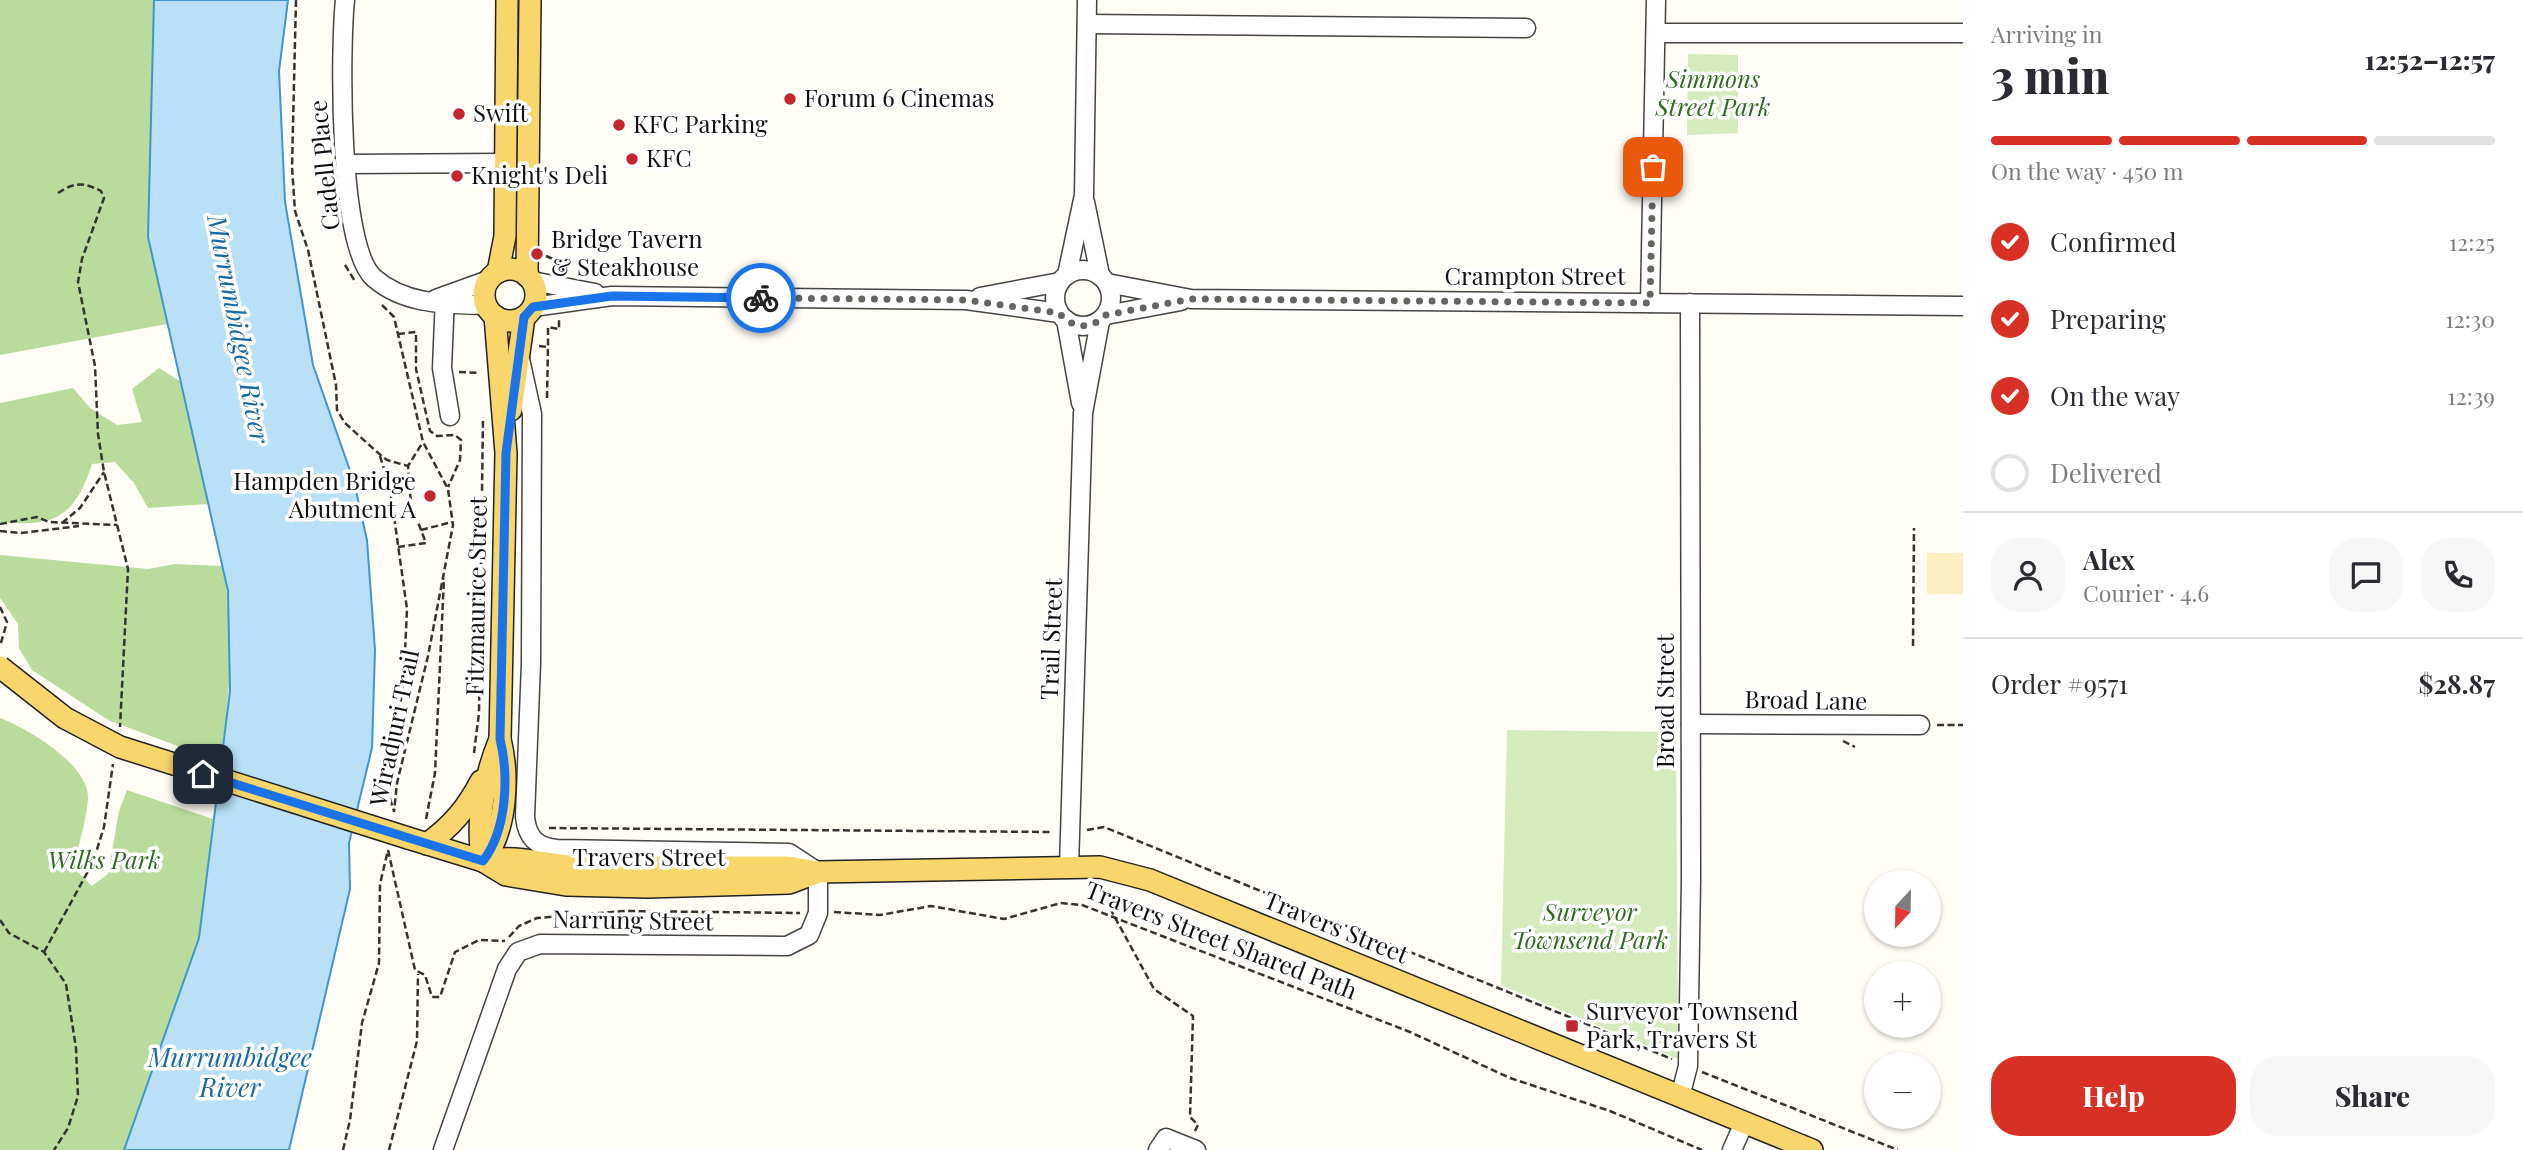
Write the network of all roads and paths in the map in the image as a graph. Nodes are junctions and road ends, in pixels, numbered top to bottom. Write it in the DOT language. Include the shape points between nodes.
graph roads {
  1 [pos="296,0"];
  2 [pos="345,0"];
  3 [pos="507,0"];
  4 [pos="530,0"];
  5 [pos="1087,0"];
  6 [pos="1656,0"];
  7 [pos="1087,24"];
  8 [pos="1526,28"];
  9 [pos="1656,33"];
  10 [pos="1963,33"];
  11 [pos="506,163"];
  12 [pos="346,164"];
  13 [pos="58,193"];
  14 [pos="1084,195"];
  15 [pos="492,276"];
  16 [pos="530,278"];
  17 [pos="1063,279"];
  18 [pos="1103,279"];
  19 [pos="612,296"];
  20 [pos="445,299"];
  21 [pos="1191,299"];
  22 [pos="966,300"];
  23 [pos="1650,303"];
  24 [pos="1690,303"];
  25 [pos="1963,306"];
  26 [pos="490,311"];
  27 [pos="528,312"];
  28 [pos="1062,316"];
  29 [pos="1103,318"];
  30 [pos="416,331"];
  31 [pos="398,334"];
  32 [pos="519,354"];
  33 [pos="451,373"];
  34 [pos="483,373"];
  35 [pos="1083,413"];
  36 [pos="450,416"];
  37 [pos="377,452"];
  38 [pos="506,453"];
  39 [pos="408,466"];
  40 [pos="104,472"];
  41 [pos="453,522"];
  42 [pos="62,523"];
  43 [pos="0,524"];
  44 [pos="117,525"];
  45 [pos="86,526"];
  46 [pos="1914,528"];
  47 [pos="421,530"];
  48 [pos="0,531"];
  49 [pos="398,547"];
  50 [pos="445,561"];
  51 [pos="0,607"];
  52 [pos="0,646"];
  53 [pos="1913,646"];
  54 [pos="0,667"];
  55 [pos="1691,724"];
  56 [pos="1920,725"];
  57 [pos="1963,725"];
  58 [pos="119,731"];
  59 [pos="500,739"];
  60 [pos="114,757"];
  61 [pos="490,763"];
  62 [pos="394,811"];
  63 [pos="392,823"];
  64 [pos="418,835"];
  65 [pos="530,837"];
  66 [pos="483,861"];
  67 [pos="1069,867"];
  68 [pos="1100,867"];
  69 [pos="818,872"];
  70 [pos="818,913"];
  71 [pos="1115,918"];
  72 [pos="0,920"];
  73 [pos="512,946"];
  74 [pos="44,952"];
  75 [pos="418,974"];
  76 [pos="1698,1070"];
  77 [pos="1680,1097"];
  78 [pos="1183,1116"];
  79 [pos="1190,1117"];
  80 [pos="1744,1123"];
  81 [pos="1193,1149"];
  82 [pos="54,1150"];
  83 [pos="343,1150"];
  84 [pos="389,1150"];
  85 [pos="443,1150"];
  86 [pos="1158,1150"];
  87 [pos="1702,1150"];
  88 [pos="1732,1150"];
  89 [pos="1812,1150"];
  90 [pos="1898,1150"];
  1 -- 37 [label="path" via="292,167 296,219 308,250 337,410 345,424"];
  2 -- 12 [label="street, Cadell Place" via="340,49"];
  3 -- 11 [label="main road"];
  4 -- 16 [label="main road"];
  5 -- 7 [label="street"];
  6 -- 9 [label="street"];
  7 -- 8 [label="street"];
  7 -- 14 [label="street"];
  9 -- 10 [label="street"];
  9 -- 23 [label="street"];
  11 -- 12 [label="street"];
  11 -- 15 [label="main road" via="505,236"];
  12 -- 20 [label="street, Cadell Place" via="362,263 373,277 418,300"];
  13 -- 40 [label="path" via="73,183 87,184 102,191 104,198 78,282 95,366"];
  14 -- 17 [label="street"];
  14 -- 18 [label="street"];
  15 -- 16 [label="main road" via="513,269"];
  15 -- 20 [label="street"];
  15 -- 26 [label="main road"];
  16 -- 19 [label="street"];
  16 -- 27 [label="main road" via="535,289"];
  17 -- 18 [label="street" via="1083,270"];
  17 -- 22 [label="street"];
  17 -- 28 [label="street" via="1055,298"];
  18 -- 21 [label="street, Crampton Street"];
  18 -- 29 [label="street" via="1112,299"];
  19 -- 22 [label="street"];
  19 -- 27 [label="street"];
  20 -- 26 [label="street"];
  20 -- 36 [label="street" via="442,368"];
  21 -- 23 [label="street, Crampton Street"];
  21 -- 29 [label="street, Crampton Street"];
  22 -- 28 [label="street"];
  23 -- 24 [label="street, Crampton Street"];
  24 -- 25 [label="street, Crampton Street"];
  24 -- 55 [label="street, Broad Street"];
  26 -- 27 [label="main road" via="509,321"];
  26 -- 38 [label="main road, Fitzmaurice Street"];
  27 -- 32 [label="main road, Fitzmaurice Street"];
  28 -- 29 [label="street" via="1082,326"];
  28 -- 35 [label="street, Trail Street"];
  29 -- 35 [label="street, Trail Street"];
  30 -- 31 [label="path"];
  32 -- 38 [label="main road, Fitzmaurice Street"];
  32 -- 65 [label="street, Fitzmaurice Street" via="532,414 526,817"];
  33 -- 34 [label="path"];
  35 -- 67 [label="street, Trail Street"];
  37 -- 39 [label="path"];
  37 -- 49 [label="path" via="390,488"];
  38 -- 59 [label="main road, Fitzmaurice Street"];
  39 -- 41 [label="path, Wiradjuri Trail" via="423,442 448,489"];
  39 -- 47 [label="path" via="411,505"];
  40 -- 42 [label="path" via="86,501"];
  40 -- 44 [label="path"];
  41 -- 47 [label="path"];
  41 -- 50 [label="path, Wiradjuri Trail"];
  42 -- 43 [label="path" via="37,517"];
  42 -- 45 [label="path"];
  44 -- 45 [label="path"];
  44 -- 58 [label="path" via="128,569"];
  45 -- 48 [label="path"];
  46 -- 53 [label="path"];
  47 -- 49 [label="path" via="426,542"];
  49 -- 62 [label="path" via="405,580 406,640 398,740 388,796"];
  50 -- 62 [label="path, Wiradjuri Trail"];
  50 -- 64 [label="path" via="435,774 427,818"];
  51 -- 52 [label="path" via="7,622"];
  54 -- 64 [label="main road, Travers Street, bridge" via="65,718 120,747"];
  55 -- 56 [label="street, Broad Lane"];
  55 -- 77 [label="street, Broad Street" via="1688,1066"];
  56 -- 57 [label="path"];
  59 -- 61 [label="main road, Fitzmaurice Street"];
  59 -- 66 [label="main road, Fitzmaurice Street" via="507,766 495,845"];
  60 -- 74 [label="path" via="104,827 93,862"];
  61 -- 64 [label="main road" via="469,805 449,828"];
  61 -- 66 [label="main road, Fitzmaurice Street" via="478,840"];
  62 -- 63 [label="path, Wiradjuri Trail"];
  64 -- 66 [label="main road, Travers Street"];
  65 -- 69 [label="street, Travers Street" via="538,845 556,849 789,853"];
  66 -- 69 [label="main road, Travers Street" via="506,875 566,885 789,883"];
  67 -- 68 [label="main road, Travers Street"];
  67 -- 69 [label="main road, Travers Street"];
  68 -- 71 [label="path"];
  68 -- 77 [label="main road, Travers Street" via="1150,880"];
  69 -- 70 [label="street"];
  70 -- 71 [label="path, Travers Street Shared Path" via="880,915 931,906 1004,919 1070,902"];
  70 -- 73 [label="path, Travers Street Shared Path" via="625,911 537,918 519,926"];
  70 -- 73 [label="street, Narrung Street" via="809,935 787,946"];
  71 -- 79 [label="path" via="1154,989 1194,1016"];
  71 -- 87 [label="path, Travers Street Shared Path" via="1410,1032 1510,1078 1602,1108"];
  72 -- 74 [label="path" via="9,933"];
  73 -- 83 [label="path" via="479,940 455,952 440,997 432,997 425,975 415,970 388,849 380,884 379,963 362,1023"];
  73 -- 85 [label="street"];
  74 -- 82 [label="path" via="66,984 79,1077 68,1128"];
  75 -- 84 [label="path" via="416,1049"];
  76 -- 90 [label="path"];
  77 -- 80 [label="main road, Travers Street"];
  78 -- 79 [label="path"];
  79 -- 81 [label="path" via="1198,1125"];
  80 -- 88 [label="street"];
  80 -- 89 [label="main road, Travers Street"];
  81 -- 86 [label="street" via="1166,1138"];
}
